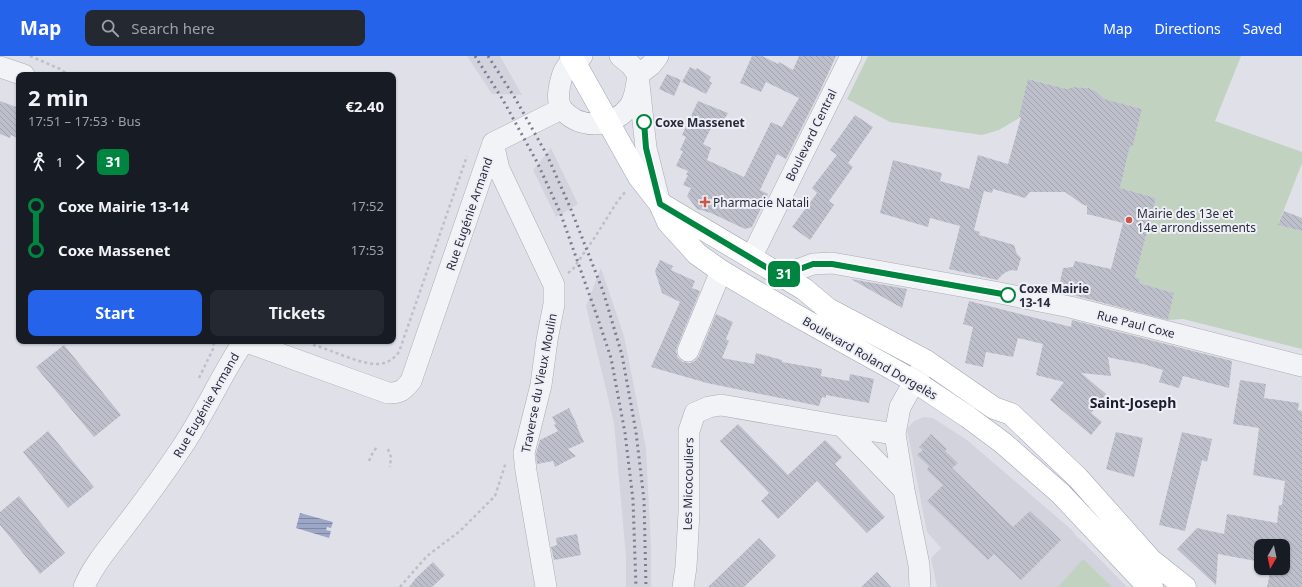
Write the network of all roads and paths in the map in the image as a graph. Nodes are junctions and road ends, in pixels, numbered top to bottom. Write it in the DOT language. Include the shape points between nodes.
graph roads {
  1 [pos="30,56"];
  2 [pos="620,56"];
  3 [pos="658,56"];
  4 [pos="850,56"];
  5 [pos="576,57"];
  6 [pos="0,67"];
  7 [pos="16,72"];
  8 [pos="64,72"];
  9 [pos="638,75"];
  10 [pos="561,108"];
  11 [pos="608,123"];
  12 [pos="493,143"];
  13 [pos="468,155"];
  14 [pos="639,177"];
  15 [pos="660,204"];
  16 [pos="751,258"];
  17 [pos="721,271"];
  18 [pos="781,276"];
  19 [pos="554,285"];
  20 [pos="214,344"];
  21 [pos="242,344"];
  22 [pos="252,344"];
  23 [pos="310,344"];
  24 [pos="688,351"];
  25 [pos="926,361"];
  26 [pos="1302,366"];
  27 [pos="198,380"];
  28 [pos="914,381"];
  29 [pos="842,426"];
  30 [pos="895,434"];
  31 [pos="378,446"];
  32 [pos="388,449"];
  33 [pos="507,459"];
  34 [pos="369,461"];
  35 [pos="390,467"];
  36 [pos="904,490"];
  37 [pos="84,587"];
  38 [pos="400,587"];
  39 [pos="546,587"];
  40 [pos="683,587"];
  41 [pos="920,587"];
  42 [pos="1152,587"];
  43 [pos="1185,587"];
  1 -- 8 [label="path"];
  2 -- 9 [label="street"];
  3 -- 9 [label="street"];
  4 -- 16 [label="street, Boulevard Central"];
  5 -- 10 [label="street" via="563,73 559,100"];
  5 -- 11 [label="main road"];
  6 -- 7 [label="street"];
  9 -- 11 [label="street" via="630,106"];
  9 -- 15 [label="street" via="646,148"];
  10 -- 11 [label="street" via="585,123"];
  10 -- 12 [label="street"];
  11 -- 14 [label="main road"];
  12 -- 19 [label="street, Traverse du Vieux Moulin" via="499,169"];
  12 -- 22 [label="street, Rue Eugénie Armand" via="406,388 397,393 388,393"];
  13 -- 23 [label="path" via="399,352 394,358 383,364 367,364"];
  14 -- 15 [label="main road"];
  14 -- 19 [label="path" via="616,202 573,269"];
  15 -- 16 [label="main road, Boulevard Roland Dorgelès"];
  15 -- 17 [label="main road, Boulevard Roland Dorgelès" via="673,228 697,254"];
  16 -- 18 [label="main road, Boulevard Roland Dorgelès"];
  17 -- 24 [label="street"];
  17 -- 28 [label="main road, Boulevard Roland Dorgelès"];
  18 -- 25 [label="main road, Boulevard Roland Dorgelès" via="804,289 828,309"];
  18 -- 26 [label="street, Rue Paul Coxe" via="813,264 839,265 1070,307"];
  19 -- 39 [label="street, Traverse du Vieux Moulin" via="554,304 540,385 524,453"];
  20 -- 27 [label="path"];
  21 -- 37 [label="street, Rue Eugénie Armand" via="184,445 107,550"];
  25 -- 28 [label="street"];
  25 -- 43 [label="main road, Boulevard Roland Dorgelès" via="994,408 1011,414 1078,478 1151,560"];
  28 -- 30 [label="street" via="900,407"];
  28 -- 42 [label="main road, Boulevard Roland Dorgelès" via="1003,443 1061,494 1140,578"];
  29 -- 30 [label="street, Les Micocouliers"];
  29 -- 36 [label="street"];
  29 -- 40 [label="street, Les Micocouliers" via="721,405 695,413 689,431 689,512"];
  30 -- 36 [label="street"];
  31 -- 34 [label="path"];
  32 -- 35 [label="path" via="391,457"];
  33 -- 38 [label="path" via="495,496 460,531 427,556"];
  36 -- 41 [label="street" via="919,565"];
}
